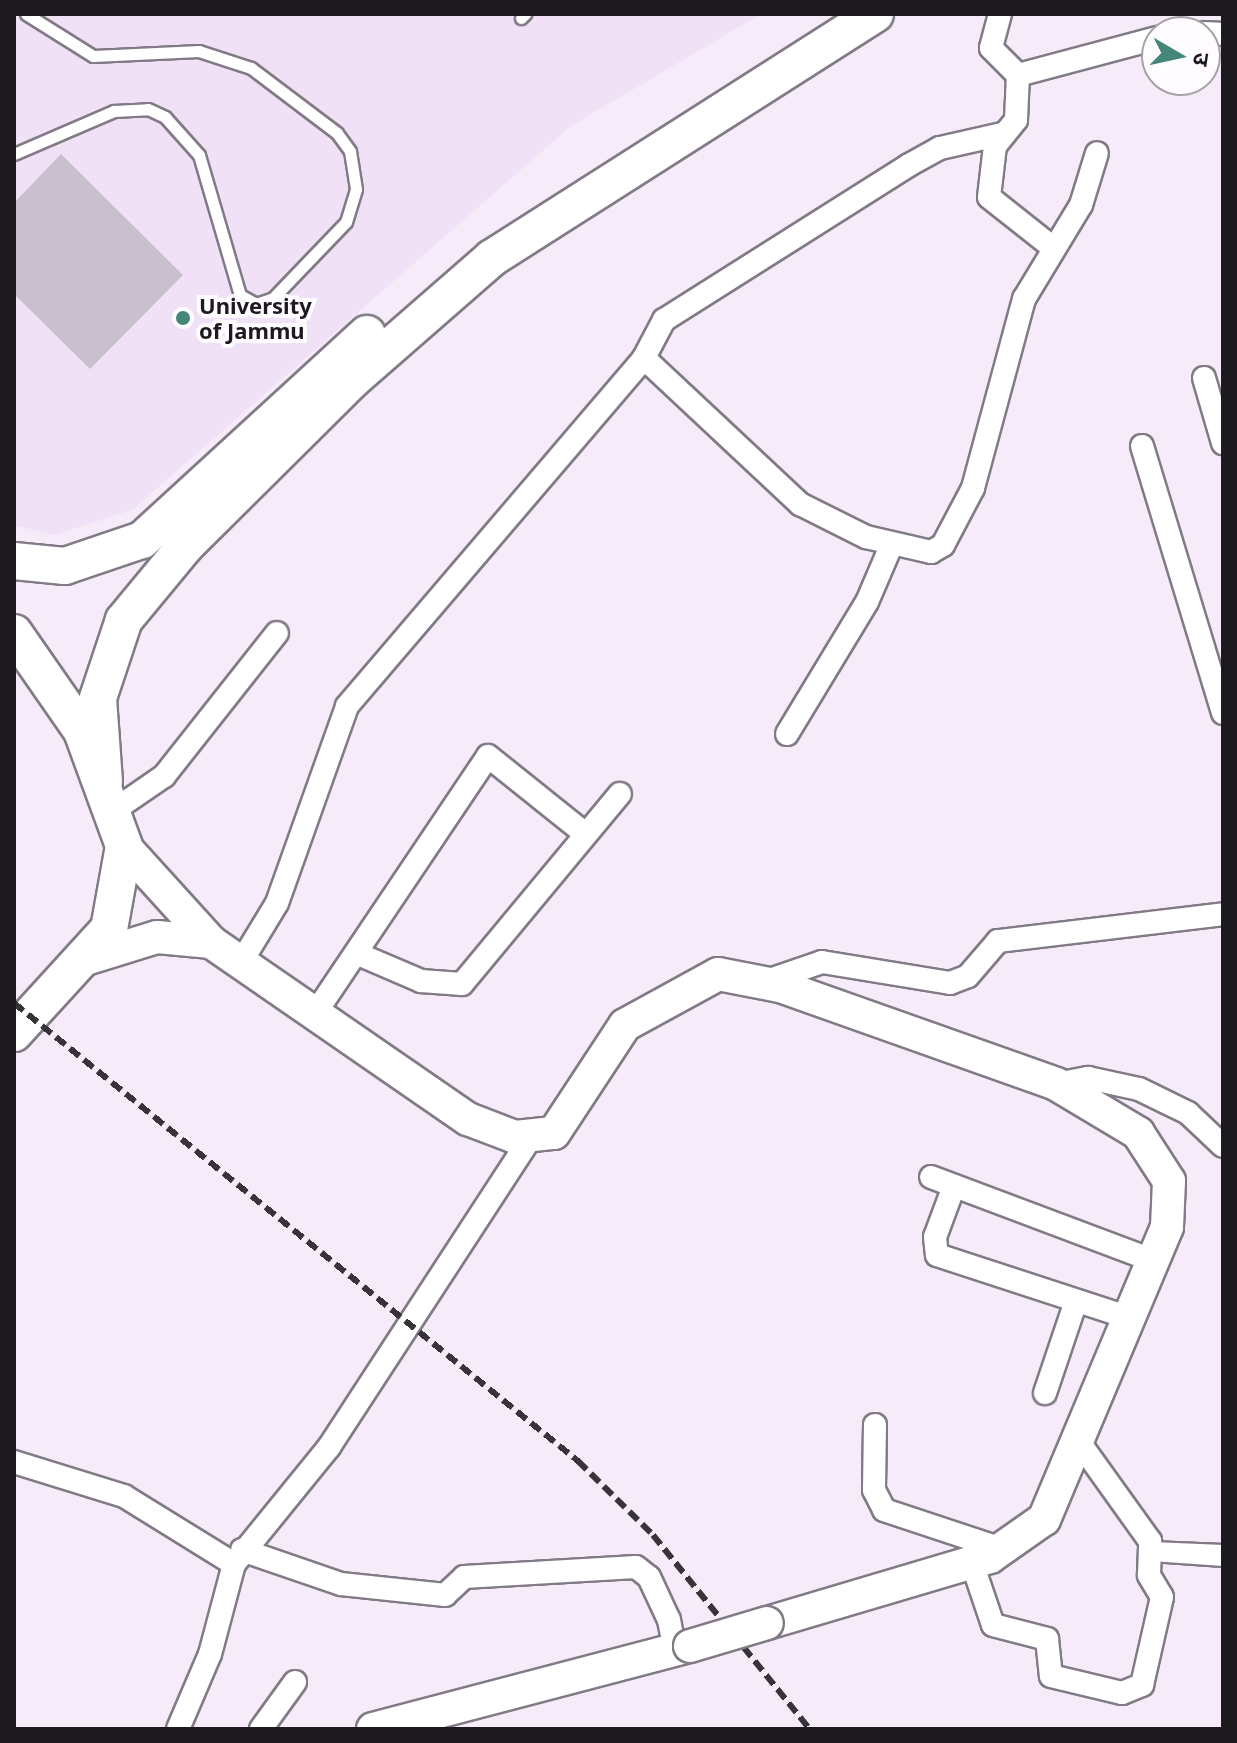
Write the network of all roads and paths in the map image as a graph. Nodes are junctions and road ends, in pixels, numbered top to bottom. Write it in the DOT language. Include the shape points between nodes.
graph roads {
  1 [pos="26,14"];
  2 [pos="832,14"];
  3 [pos="875,14"];
  4 [pos="1000,14"];
  5 [pos="1141,44"];
  6 [pos="1018,93"];
  7 [pos="1002,134"];
  8 [pos="1097,153"];
  9 [pos="14,154"];
  10 [pos="1052,247"];
  11 [pos="644,358"];
  12 [pos="1204,378"];
  13 [pos="1223,443"];
  14 [pos="1142,446"];
  15 [pos="891,546"];
  16 [pos="14,561"];
  17 [pos="14,633"];
  18 [pos="277,633"];
  19 [pos="1223,713"];
  20 [pos="787,734"];
  21 [pos="620,794"];
  22 [pos="108,796"];
  23 [pos="583,832"];
  24 [pos="124,846"];
  25 [pos="1223,914"];
  26 [pos="211,942"];
  27 [pos="358,954"];
  28 [pos="89,958"];
  29 [pos="243,959"];
  30 [pos="764,982"];
  31 [pos="316,1012"];
  32 [pos="14,1033"];
  33 [pos="1056,1084"];
  34 [pos="530,1139"];
  35 [pos="1223,1146"];
  36 [pos="931,1177"];
  37 [pos="954,1186"];
  38 [pos="1155,1261"];
  39 [pos="1076,1301"];
  40 [pos="1130,1318"];
  41 [pos="1045,1393"];
  42 [pos="875,1425"];
  43 [pos="1079,1442"];
  44 [pos="14,1462"];
  45 [pos="1002,1549"];
  46 [pos="1223,1550"];
  47 [pos="1151,1551"];
  48 [pos="238,1557"];
  49 [pos="1223,1560"];
  50 [pos="972,1563"];
  51 [pos="683,1649"];
  52 [pos="295,1682"];
  53 [pos="178,1729"];
  54 [pos="261,1729"];
  55 [pos="373,1729"];
  1 -- 9 [label="lane" via="93,56 199,51 237,62 337,133 357,177 346,222 273,298 244,300 226,256 199,155 148,109 114,111"];
  2 -- 16 [label="main road" via="470,247 142,540 65,566"];
  3 -- 22 [label="main road" via="492,258 263,468 124,620 98,698"];
  4 -- 6 [label="street" via="991,48"];
  5 -- 6 [label="street"];
  6 -- 7 [label="street"];
  7 -- 10 [label="street" via="992,158 991,204"];
  7 -- 11 [label="street" via="940,148 677,308"];
  8 -- 10 [label="street" via="1081,205"];
  10 -- 15 [label="street" via="1024,299 983,460 961,513 937,549"];
  11 -- 15 [label="street" via="800,504"];
  11 -- 29 [label="street" via="347,706 277,903"];
  12 -- 13 [label="street"];
  14 -- 19 [label="street"];
  15 -- 20 [label="street" via="867,602"];
  17 -- 22 [label="main road" via="65,702"];
  18 -- 22 [label="street" via="164,776"];
  21 -- 23 [label="street"];
  22 -- 24 [label="main road"];
  23 -- 27 [label="street" via="462,984 421,981"];
  23 -- 27 [label="street" via="488,756"];
  24 -- 26 [label="main road"];
  24 -- 28 [label="main road" via="119,900"];
  25 -- 30 [label="street" via="998,941 950,983 822,962"];
  26 -- 28 [label="main road" via="157,937"];
  26 -- 29 [label="main road"];
  27 -- 31 [label="street"];
  28 -- 32 [label="main road"];
  29 -- 31 [label="main road"];
  30 -- 33 [label="main road"];
  30 -- 34 [label="main road" via="699,978 641,1012 593,1065 563,1124 545,1139"];
  31 -- 34 [label="main road" via="460,1113"];
  33 -- 35 [label="street" via="1088,1078 1139,1089 1188,1113"];
  33 -- 38 [label="main road" via="1117,1114 1159,1159 1171,1200"];
  34 -- 48 [label="street" via="329,1447"];
  36 -- 37 [label="street"];
  37 -- 38 [label="street"];
  37 -- 39 [label="street" via="935,1237 937,1255"];
  38 -- 40 [label="main road"];
  39 -- 40 [label="street"];
  39 -- 41 [label="street"];
  40 -- 43 [label="main road"];
  42 -- 45 [label="street" via="874,1490 884,1510"];
  43 -- 45 [label="main road" via="1051,1508"];
  43 -- 47 [label="street"];
  44 -- 48 [label="street" via="124,1496"];
  45 -- 50 [label="main road"];
  46 -- 47 [label="lane"];
  47 -- 49 [label="lane"];
  47 -- 50 [label="street" via="1149,1575 1162,1597 1150,1673 1122,1693 1051,1676 1047,1639 993,1625"];
  48 -- 51 [label="street" via="341,1584 450,1596 464,1577 636,1567"];
  48 -- 53 [label="street" via="210,1654"];
  50 -- 51 [label="main road, bridge"];
  51 -- 55 [label="main road"];
  52 -- 54 [label="street"];
}
